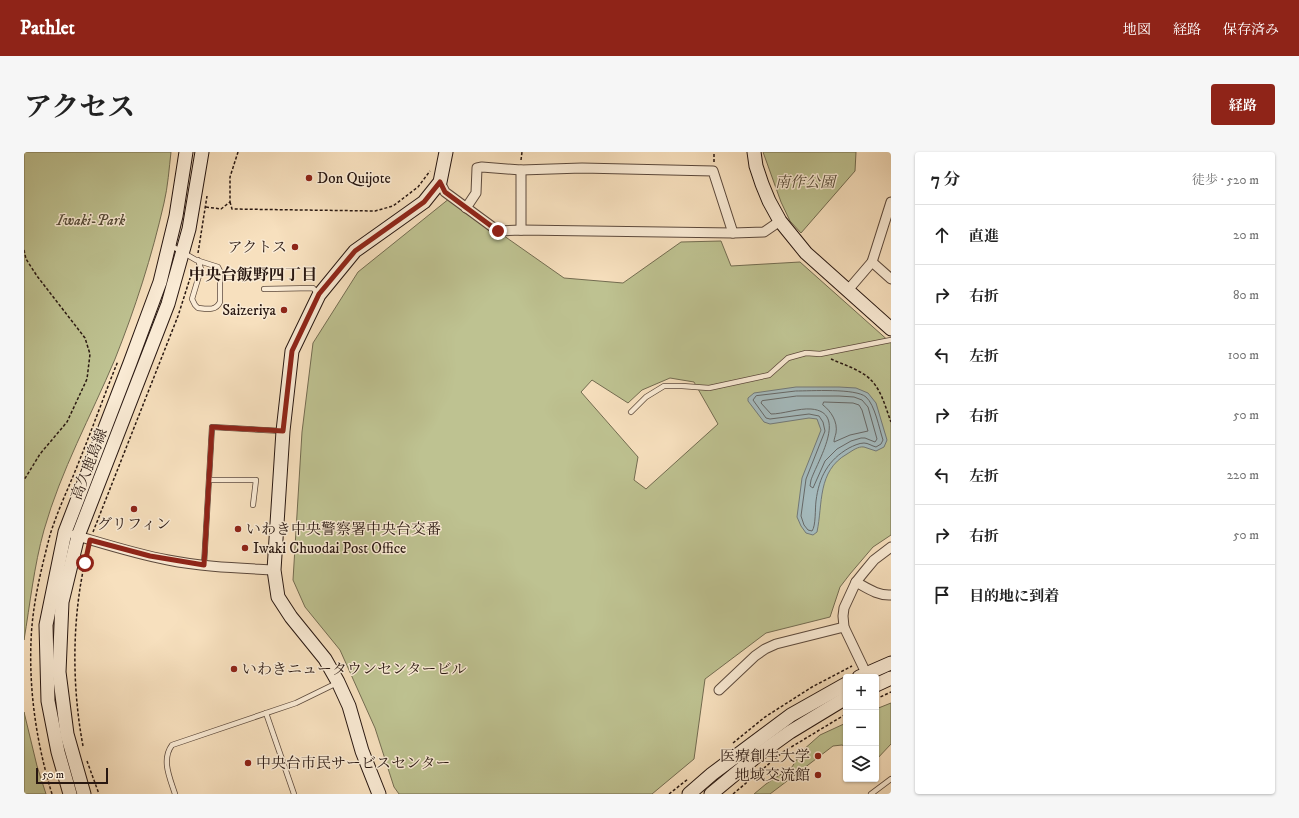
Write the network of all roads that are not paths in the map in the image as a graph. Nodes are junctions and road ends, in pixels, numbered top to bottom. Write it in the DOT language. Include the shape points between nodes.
graph roads {
  1 [pos="186,152"];
  2 [pos="202,152"];
  3 [pos="446,152"];
  4 [pos="754,152"];
  5 [pos="521,170"];
  6 [pos="440,182"];
  7 [pos="891,202"];
  8 [pos="466,208"];
  9 [pos="888,220"];
  10 [pos="780,221"];
  11 [pos="521,230"];
  12 [pos="733,233"];
  13 [pos="169,244"];
  14 [pos="182,252"];
  15 [pos="197,260"];
  16 [pos="872,262"];
  17 [pos="891,279"];
  18 [pos="264,289"];
  19 [pos="848,290"];
  20 [pos="319,294"];
  21 [pos="891,329"];
  22 [pos="891,340"];
  23 [pos="631,412"];
  24 [pos="283,431"];
  25 [pos="209,480"];
  26 [pos="253,505"];
  27 [pos="65,532"];
  28 [pos="84,538"];
  29 [pos="891,547"];
  30 [pos="204,565"];
  31 [pos="274,570"];
  32 [pos="856,582"];
  33 [pos="891,595"];
  34 [pos="844,627"];
  35 [pos="891,663"];
  36 [pos="862,674"];
  37 [pos="864,674"];
  38 [pos="891,678"];
  39 [pos="338,682"];
  40 [pos="879,684"];
  41 [pos="843,686"];
  42 [pos="719,690"];
  43 [pos="843,700"];
  44 [pos="266,713"];
  45 [pos="891,779"];
  46 [pos="699,791"];
  47 [pos="70,794"];
  48 [pos="84,794"];
  49 [pos="175,794"];
  50 [pos="294,794"];
  51 [pos="379,794"];
  52 [pos="871,794"];
  1 -- 13 [label="street, 高久鹿島線"];
  2 -- 14 [label="street, 高久鹿島線"];
  3 -- 6 [label="street"];
  4 -- 10 [label="street" via="762,184"];
  5 -- 8 [label="street" via="477,168 476,193"];
  5 -- 11 [label="street"];
  5 -- 12 [label="street" via="713,170"];
  6 -- 8 [label="street" via="445,192"];
  6 -- 20 [label="street" via="424,202 355,251"];
  7 -- 9 [label="street"];
  8 -- 11 [label="street" via="498,231"];
  9 -- 16 [label="street"];
  10 -- 12 [label="street" via="764,232"];
  10 -- 19 [label="street" via="806,253"];
  11 -- 12 [label="street"];
  13 -- 14 [label="lane"];
  13 -- 27 [label="street, 高久鹿島線" via="160,282"];
  14 -- 15 [label="lane"];
  14 -- 28 [label="street, 高久鹿島線" via="168,304"];
  15 -- 15 [label="lane" via="215,265 220,271 220,302 213,309 198,308 193,303 201,269"];
  16 -- 17 [label="street"];
  16 -- 19 [label="street"];
  18 -- 20 [label="lane" via="313,288"];
  19 -- 21 [label="street"];
  20 -- 24 [label="street" via="292,351"];
  22 -- 23 [label="lane" via="820,354 806,353 788,358 770,375 709,388 664,386 646,397"];
  24 -- 25 [label="lane" via="212,427"];
  24 -- 31 [label="street"];
  25 -- 26 [label="lane" via="256,480"];
  25 -- 30 [label="lane"];
  27 -- 28 [label="street"];
  27 -- 47 [label="street, 高久鹿島線" via="46,625 48,701 58,752"];
  28 -- 30 [label="street" via="150,556"];
  28 -- 48 [label="street, 高久鹿島線" via="62,602 59,672 67,734"];
  29 -- 32 [label="street" via="874,560"];
  30 -- 31 [label="street"];
  31 -- 39 [label="street" via="278,597 290,617 325,659"];
  32 -- 33 [label="street" via="878,594"];
  32 -- 34 [label="street" via="844,608"];
  34 -- 36 [label="street"];
  34 -- 42 [label="street" via="765,648"];
  35 -- 37 [label="street"];
  38 -- 40 [label="street"];
  39 -- 44 [label="lane" via="296,703"];
  39 -- 51 [label="street"];
  41 -- 46 [label="street" via="791,715 712,774"];
  43 -- 46 [label="street"];
  44 -- 49 [label="lane" via="172,745 166,762"];
  44 -- 50 [label="lane"];
  45 -- 52 [label="lane"];
}
